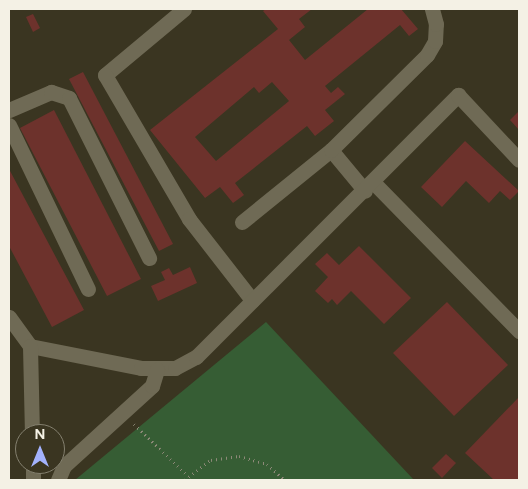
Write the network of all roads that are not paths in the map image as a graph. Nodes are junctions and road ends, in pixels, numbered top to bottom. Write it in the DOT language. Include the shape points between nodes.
graph roads {
  1 [pos="184,9"];
  2 [pos="432,9"];
  3 [pos="9,110"];
  4 [pos="9,125"];
  5 [pos="331,150"];
  6 [pos="519,160"];
  7 [pos="369,186"];
  8 [pos="242,222"];
  9 [pos="149,258"];
  10 [pos="88,289"];
  11 [pos="252,300"];
  12 [pos="9,317"];
  13 [pos="519,331"];
  14 [pos="30,346"];
  15 [pos="157,370"];
  16 [pos="32,424"];
  17 [pos="58,480"];
  1 -- 11 [label="lane" via="105,75 190,219"];
  2 -- 5 [label="lane" via="436,24 435,41 427,55"];
  3 -- 9 [label="lane" via="51,92 69,98"];
  4 -- 10 [label="lane"];
  5 -- 7 [label="lane"];
  5 -- 8 [label="lane"];
  6 -- 7 [label="lane" via="458,95"];
  7 -- 11 [label="lane"];
  7 -- 13 [label="lane"];
  11 -- 15 [label="lane" via="196,357 176,368"];
  12 -- 14 [label="lane"];
  14 -- 15 [label="lane"];
  14 -- 16 [label="lane"];
  15 -- 17 [label="lane" via="152,386 64,466"];
}
